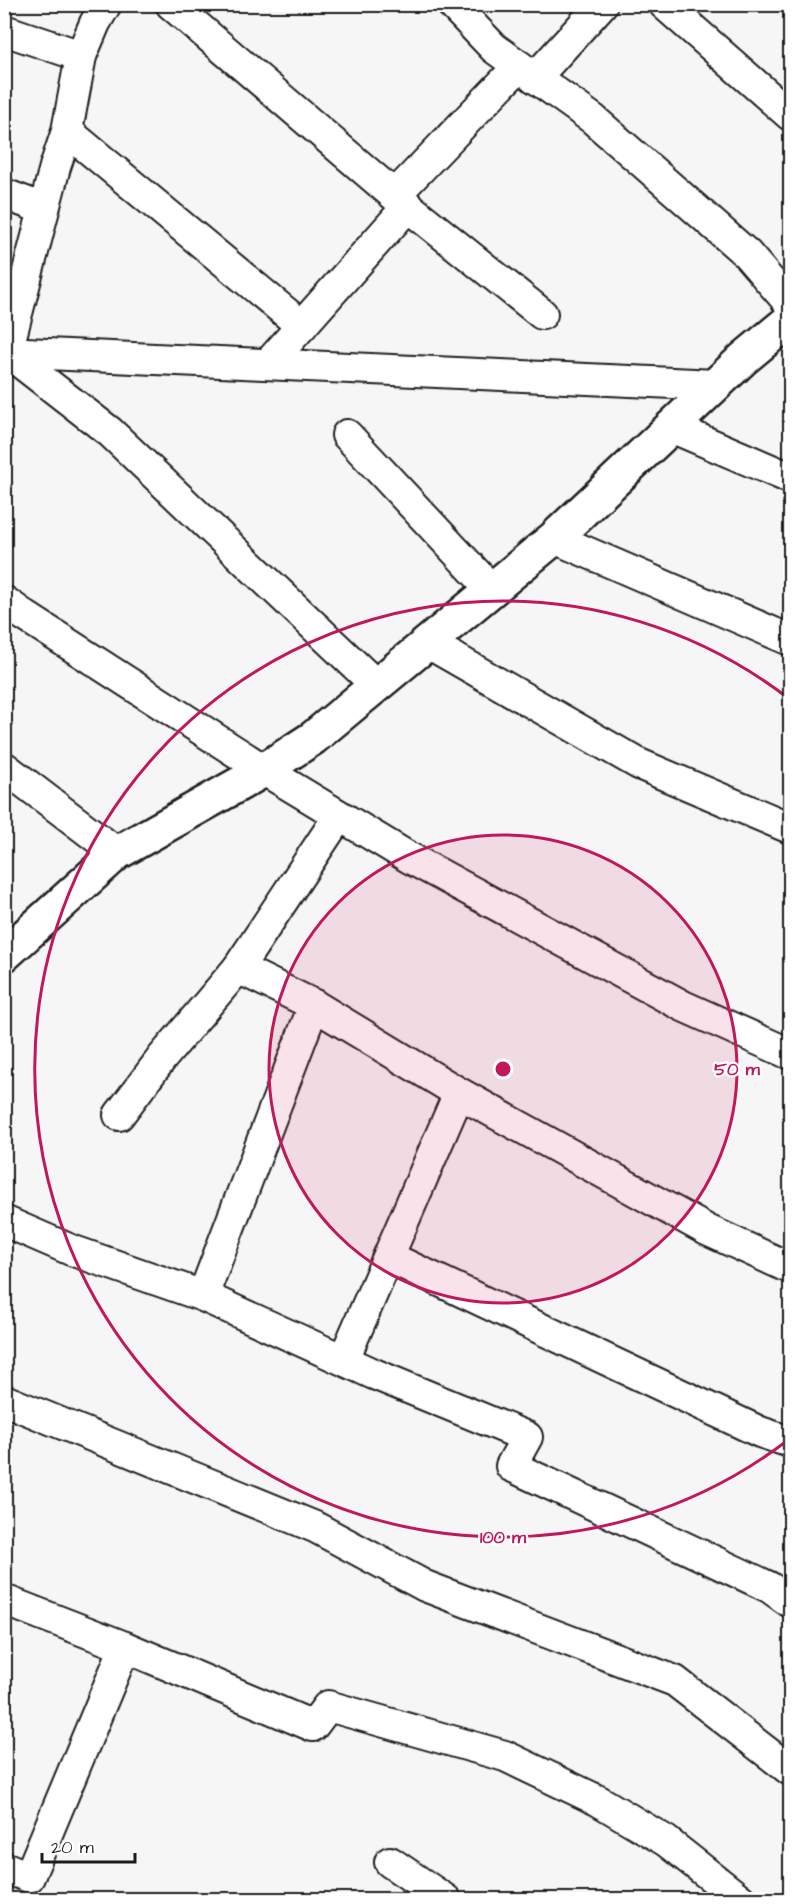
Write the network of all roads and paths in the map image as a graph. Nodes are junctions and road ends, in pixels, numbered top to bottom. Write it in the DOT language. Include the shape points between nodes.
graph roads {
  1 [pos="106,4"];
  2 [pos="171,4"];
  3 [pos="452,4"];
  4 [pos="602,4"];
  5 [pos="664,4"];
  6 [pos="4,30"];
  7 [pos="81,56"];
  8 [pos="527,72"];
  9 [pos="790,115"];
  10 [pos="67,131"];
  11 [pos="4,194"];
  12 [pos="401,200"];
  13 [pos="44,209"];
  14 [pos="790,304"];
  15 [pos="542,314"];
  16 [pos="790,320"];
  17 [pos="302,326"];
  18 [pos="6,352"];
  19 [pos="268,364"];
  20 [pos="716,385"];
  21 [pos="671,427"];
  22 [pos="347,435"];
  23 [pos="790,478"];
  24 [pos="554,538"];
  25 [pos="492,590"];
  26 [pos="4,601"];
  27 [pos="790,640"];
  28 [pos="428,643"];
  29 [pos="376,685"];
  30 [pos="4,767"];
  31 [pos="264,770"];
  32 [pos="339,816"];
  33 [pos="790,828"];
  34 [pos="117,853"];
  35 [pos="4,955"];
  36 [pos="238,968"];
  37 [pos="314,1005"];
  38 [pos="790,1054"];
  39 [pos="459,1093"];
  40 [pos="119,1116"];
  41 [pos="4,1221"];
  42 [pos="388,1257"];
  43 [pos="790,1268"];
  44 [pos="203,1296"];
  45 [pos="344,1359"];
  46 [pos="4,1400"];
  47 [pos="790,1442"];
  48 [pos="4,1600"];
  49 [pos="790,1602"];
  50 [pos="124,1647"];
  51 [pos="790,1770"];
  52 [pos="390,1862"];
  53 [pos="4,1867"];
  54 [pos="446,1899"];
  55 [pos="741,1899"];
  1 -- 7 [label="street"];
  2 -- 12 [label="street"];
  3 -- 8 [label="street" via="494,48"];
  4 -- 8 [label="street"];
  5 -- 9 [label="street"];
  6 -- 7 [label="street"];
  7 -- 10 [label="street"];
  8 -- 12 [label="street"];
  8 -- 14 [label="street" via="593,118 738,246"];
  10 -- 13 [label="street"];
  10 -- 17 [label="street"];
  11 -- 13 [label="street"];
  12 -- 15 [label="street"];
  12 -- 17 [label="street"];
  13 -- 18 [label="street"];
  16 -- 20 [label="street"];
  17 -- 19 [label="street"];
  18 -- 19 [label="street"];
  18 -- 29 [label="street" via="110,432"];
  19 -- 20 [label="street"];
  20 -- 21 [label="street"];
  21 -- 23 [label="street"];
  21 -- 24 [label="street"];
  22 -- 25 [label="street"];
  24 -- 25 [label="street"];
  24 -- 27 [label="street"];
  25 -- 28 [label="street"];
  26 -- 31 [label="street"];
  28 -- 29 [label="street"];
  28 -- 33 [label="street" via="639,764"];
  29 -- 31 [label="street" via="313,738"];
  30 -- 34 [label="street"];
  31 -- 32 [label="street"];
  31 -- 34 [label="street"];
  32 -- 36 [label="street"];
  32 -- 38 [label="street" via="683,1006"];
  34 -- 35 [label="street"];
  36 -- 37 [label="street"];
  36 -- 40 [label="street"];
  37 -- 39 [label="street"];
  37 -- 44 [label="street"];
  39 -- 42 [label="street"];
  39 -- 43 [label="street" via="707,1230"];
  41 -- 44 [label="street" via="71,1250"];
  42 -- 45 [label="street"];
  42 -- 47 [label="street" via="760,1432"];
  44 -- 45 [label="street"];
  45 -- 49 [label="street" via="527,1437 511,1466 769,1587"];
  46 -- 51 [label="street" via="315,1527 425,1586 675,1681"];
  48 -- 50 [label="street"];
  50 -- 53 [label="street" via="29,1877"];
  50 -- 55 [label="street" via="313,1726 328,1706 505,1756 599,1801 666,1841"];
  52 -- 54 [label="street"];
}
